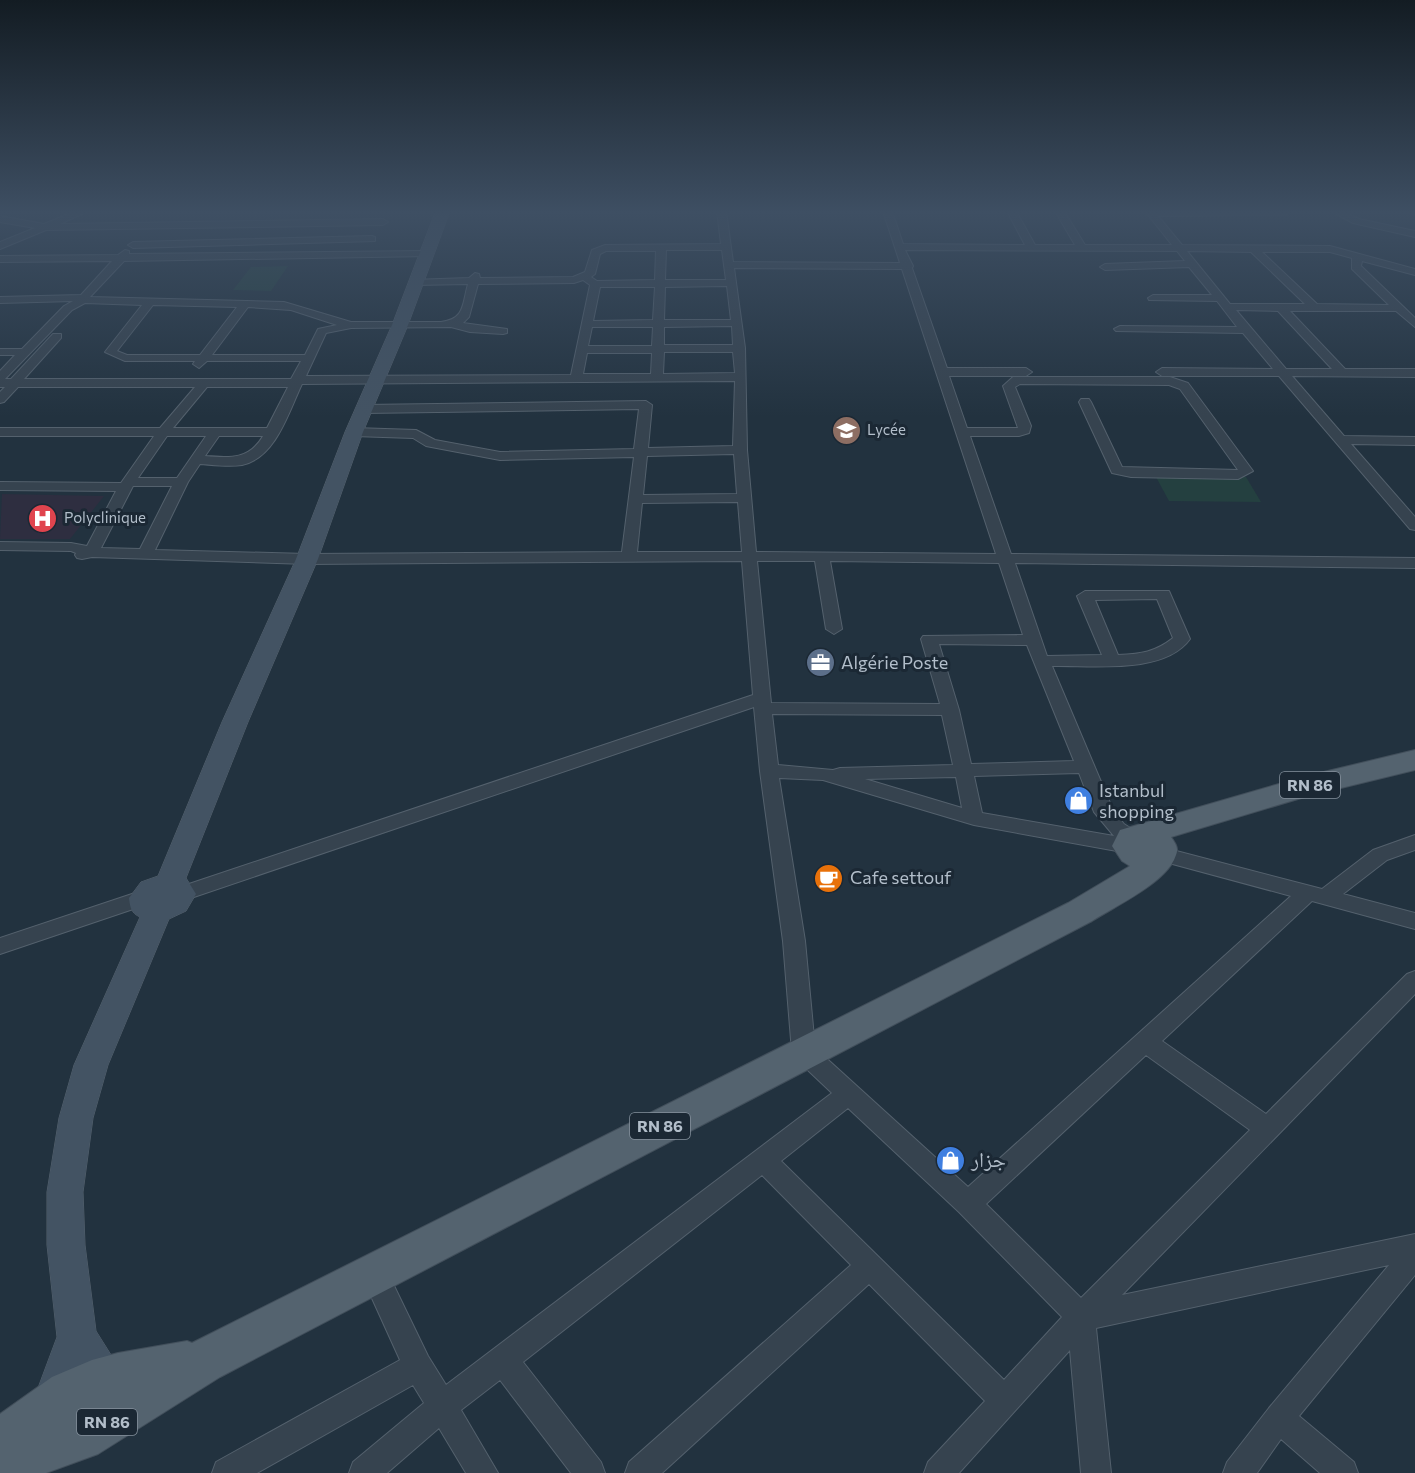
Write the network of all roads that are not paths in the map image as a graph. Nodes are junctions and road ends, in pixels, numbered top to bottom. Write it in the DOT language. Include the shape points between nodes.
graph roads {
  1 [pos="416,279"];
  2 [pos="474,279"];
  3 [pos="100,280"];
  4 [pos="545,280"];
  5 [pos="571,280"];
  6 [pos="587,280"];
  7 [pos="661,280"];
  8 [pos="729,280"];
  9 [pos="912,280"];
  10 [pos="1206,280"];
  11 [pos="1286,280"];
  12 [pos="1369,280"];
  13 [pos="661,283"];
  14 [pos="730,283"];
  15 [pos="595,284"];
  16 [pos="1153,298"];
  17 [pos="0,300"];
  18 [pos="82,300"];
  19 [pos="150,302"];
  20 [pos="1224,303"];
  21 [pos="245,304"];
  22 [pos="1415,304"];
  23 [pos="1397,306"];
  24 [pos="1281,307"];
  25 [pos="1314,307"];
  26 [pos="737,323"];
  27 [pos="322,324"];
  28 [pos="453,324"];
  29 [pos="587,324"];
  30 [pos="660,324"];
  31 [pos="1415,324"];
  32 [pos="400,325"];
  33 [pos="1120,329"];
  34 [pos="1246,330"];
  35 [pos="503,331"];
  36 [pos="739,348"];
  37 [pos="657,349"];
  38 [pos="582,350"];
  39 [pos="0,352"];
  40 [pos="26,352"];
  41 [pos="205,358"];
  42 [pos="309,358"];
  43 [pos="941,372"];
  44 [pos="1282,372"];
  45 [pos="1342,373"];
  46 [pos="1415,373"];
  47 [pos="741,377"];
  48 [pos="576,378"];
  49 [pos="635,378"];
  50 [pos="657,378"];
  51 [pos="377,380"];
  52 [pos="0,381"];
  53 [pos="183,382"];
  54 [pos="297,382"];
  55 [pos="16,383"];
  56 [pos="204,383"];
  57 [pos="0,399"];
  58 [pos="1085,402"];
  59 [pos="646,405"];
  60 [pos="364,409"];
  61 [pos="164,431"];
  62 [pos="0,432"];
  63 [pos="215,432"];
  64 [pos="272,432"];
  65 [pos="354,432"];
  66 [pos="963,432"];
  67 [pos="1341,441"];
  68 [pos="1415,441"];
  69 [pos="740,450"];
  70 [pos="641,452"];
  71 [pos="196,460"];
  72 [pos="181,482"];
  73 [pos="127,485"];
  74 [pos="0,486"];
  75 [pos="745,498"];
  76 [pos="635,499"];
  77 [pos="1415,526"];
  78 [pos="0,546"];
  79 [pos="92,552"];
  80 [pos="145,554"];
  81 [pos="629,556"];
  82 [pos="751,556"];
  83 [pos="822,557"];
  84 [pos="0,558"];
  85 [pos="1007,558"];
  86 [pos="307,559"];
  87 [pos="1415,564"];
  88 [pos="834,629"];
  89 [pos="1037,651"];
  90 [pos="1112,660"];
  91 [pos="762,703"];
  92 [pos="950,710"];
  93 [pos="1415,760"];
  94 [pos="1086,767"];
  95 [pos="769,771"];
  96 [pos="963,771"];
  97 [pos="824,774"];
  98 [pos="974,818"];
  99 [pos="1415,842"];
  100 [pos="1145,848"];
  101 [pos="1316,895"];
  102 [pos="163,897"];
  103 [pos="1415,921"];
  104 [pos="0,946"];
  105 [pos="1415,980"];
  106 [pos="1145,1042"];
  107 [pos="804,1052"];
  108 [pos="849,1094"];
  109 [pos="1267,1129"];
  110 [pos="764,1160"];
  111 [pos="969,1204"];
  112 [pos="1415,1247"];
  113 [pos="1415,1254"];
  114 [pos="868,1266"];
  115 [pos="374,1274"];
  116 [pos="1081,1317"];
  117 [pos="77,1337"];
  118 [pos="504,1360"];
  119 [pos="418,1366"];
  120 [pos="108,1400"];
  121 [pos="1005,1401"];
  122 [pos="54,1403"];
  123 [pos="443,1407"];
  124 [pos="1279,1418"];
  125 [pos="0,1443"];
  126 [pos="51,1460"];
  127 [pos="0,1461"];
  128 [pos="227,1473"];
  129 [pos="364,1473"];
  130 [pos="483,1473"];
  131 [pos="591,1473"];
  132 [pos="640,1473"];
  133 [pos="939,1473"];
  134 [pos="1096,1473"];
  135 [pos="1238,1473"];
  136 [pos="1343,1473"];
  1 -- 32 [label="main road"];
  2 -- 28 [label="street" via="463,319"];
  3 -- 18 [label="street"];
  4 -- 5 [label="street"];
  6 -- 15 [label="street"];
  7 -- 13 [label="street"];
  8 -- 14 [label="street"];
  9 -- 43 [label="street"];
  10 -- 20 [label="street"];
  11 -- 25 [label="street"];
  12 -- 23 [label="street"];
  13 -- 14 [label="street"];
  13 -- 15 [label="street"];
  13 -- 30 [label="street"];
  14 -- 26 [label="street"];
  15 -- 29 [label="street"];
  16 -- 20 [label="street"];
  17 -- 18 [label="street"];
  18 -- 19 [label="street"];
  18 -- 40 [label="street" via="68,308"];
  18 -- 55 [label="street" via="82,310"];
  19 -- 21 [label="street"];
  19 -- 41 [label="street" via="111,352 124,358"];
  20 -- 24 [label="street"];
  20 -- 34 [label="street"];
  21 -- 27 [label="street" via="298,307"];
  21 -- 41 [label="street"];
  22 -- 23 [label="street"];
  23 -- 25 [label="street"];
  23 -- 31 [label="street"];
  24 -- 25 [label="street"];
  24 -- 45 [label="street"];
  26 -- 30 [label="street"];
  26 -- 36 [label="street"];
  27 -- 32 [label="street"];
  27 -- 42 [label="street"];
  28 -- 32 [label="street"];
  28 -- 35 [label="street"];
  29 -- 30 [label="street"];
  29 -- 38 [label="street"];
  30 -- 37 [label="street"];
  32 -- 51 [label="main road"];
  33 -- 34 [label="street"];
  34 -- 44 [label="street"];
  36 -- 37 [label="street"];
  36 -- 47 [label="street"];
  37 -- 38 [label="street"];
  37 -- 50 [label="street"];
  38 -- 48 [label="street"];
  39 -- 40 [label="street"];
  40 -- 52 [label="street"];
  41 -- 42 [label="street"];
  41 -- 53 [label="street"];
  42 -- 54 [label="street"];
  43 -- 44 [label="street"];
  43 -- 66 [label="street"];
  44 -- 45 [label="street"];
  44 -- 67 [label="street"];
  45 -- 46 [label="street"];
  47 -- 50 [label="street"];
  47 -- 69 [label="street"];
  48 -- 49 [label="street"];
  48 -- 51 [label="street"];
  49 -- 50 [label="street"];
  49 -- 59 [label="street" via="636,399"];
  51 -- 54 [label="street"];
  51 -- 60 [label="main road"];
  52 -- 55 [label="street"];
  53 -- 55 [label="street"];
  53 -- 56 [label="street"];
  54 -- 56 [label="street"];
  54 -- 64 [label="street"];
  55 -- 57 [label="street"];
  56 -- 61 [label="street"];
  58 -- 66 [label="street" via="1117,470 1238,475 1246,471 1184,386 1170,381 1017,380 1009,386 1024,430"];
  59 -- 60 [label="street"];
  59 -- 70 [label="street"];
  60 -- 65 [label="main road"];
  61 -- 62 [label="street"];
  61 -- 63 [label="street"];
  61 -- 73 [label="street"];
  63 -- 64 [label="street"];
  63 -- 71 [label="street"];
  64 -- 71 [label="street" via="263,451 252,458"];
  65 -- 70 [label="street" via="416,434 431,443 500,456"];
  65 -- 86 [label="main road"];
  66 -- 85 [label="street"];
  67 -- 68 [label="street"];
  67 -- 77 [label="street"];
  69 -- 70 [label="street"];
  69 -- 75 [label="street"];
  70 -- 76 [label="street"];
  71 -- 72 [label="street"];
  72 -- 73 [label="street"];
  72 -- 80 [label="street"];
  73 -- 74 [label="street"];
  73 -- 79 [label="street"];
  75 -- 76 [label="street"];
  75 -- 82 [label="street"];
  76 -- 81 [label="street"];
  78 -- 79 [label="street" via="71,547"];
  79 -- 80 [label="street"];
  79 -- 84 [label="street" via="63,559"];
  80 -- 86 [label="street"];
  81 -- 82 [label="street"];
  81 -- 86 [label="street"];
  82 -- 83 [label="street"];
  82 -- 91 [label="street"];
  83 -- 85 [label="street"];
  83 -- 88 [label="street"];
  85 -- 87 [label="street"];
  85 -- 89 [label="street"];
  86 -- 102 [label="main road"];
  89 -- 90 [label="street"];
  89 -- 92 [label="street" via="929,639"];
  89 -- 94 [label="street"];
  90 -- 90 [label="street" via="1146,659 1166,652 1182,639 1163,594 1085,596"];
  91 -- 92 [label="street"];
  91 -- 95 [label="street"];
  91 -- 102 [label="street"];
  92 -- 96 [label="street"];
  93 -- 100 [label="main road, RN 86" via="1322,782 1208,817"];
  94 -- 96 [label="street"];
  94 -- 100 [label="street" via="1107,818"];
  95 -- 97 [label="street"];
  95 -- 107 [label="street" via="794,941"];
  96 -- 97 [label="street"];
  96 -- 98 [label="street"];
  97 -- 98 [label="street"];
  98 -- 100 [label="street"];
  99 -- 101 [label="street" via="1380,855"];
  100 -- 101 [label="street"];
  100 -- 107 [label="main road, RN 86" via="1148,870 1080,912"];
  101 -- 103 [label="street"];
  101 -- 106 [label="street"];
  102 -- 104 [label="street"];
  102 -- 117 [label="main road" via="91,1065 76,1118 65,1192 66,1245"];
  105 -- 109 [label="street"];
  106 -- 109 [label="street"];
  106 -- 111 [label="street"];
  107 -- 108 [label="street"];
  107 -- 115 [label="main road, RN 86"];
  108 -- 110 [label="street"];
  108 -- 111 [label="street"];
  109 -- 116 [label="street"];
  110 -- 114 [label="street"];
  110 -- 118 [label="street"];
  111 -- 116 [label="street"];
  112 -- 116 [label="street"];
  113 -- 124 [label="street"];
  114 -- 121 [label="street"];
  114 -- 132 [label="street"];
  115 -- 119 [label="street"];
  115 -- 120 [label="main road, RN 86" via="204,1361"];
  116 -- 121 [label="street"];
  116 -- 134 [label="street"];
  117 -- 120 [label="main road"];
  117 -- 122 [label="main road"];
  118 -- 123 [label="street"];
  118 -- 131 [label="street"];
  119 -- 123 [label="street"];
  119 -- 128 [label="street"];
  120 -- 122 [label="main road, RN 86" via="78,1389"];
  120 -- 126 [label="main road, RN 86" via="81,1437"];
  121 -- 133 [label="street"];
  122 -- 125 [label="main road, RN 86"];
  122 -- 126 [label="main road"];
  123 -- 129 [label="street"];
  123 -- 130 [label="street"];
  124 -- 135 [label="street"];
  124 -- 136 [label="street"];
  126 -- 127 [label="main road, RN 86"];
}
